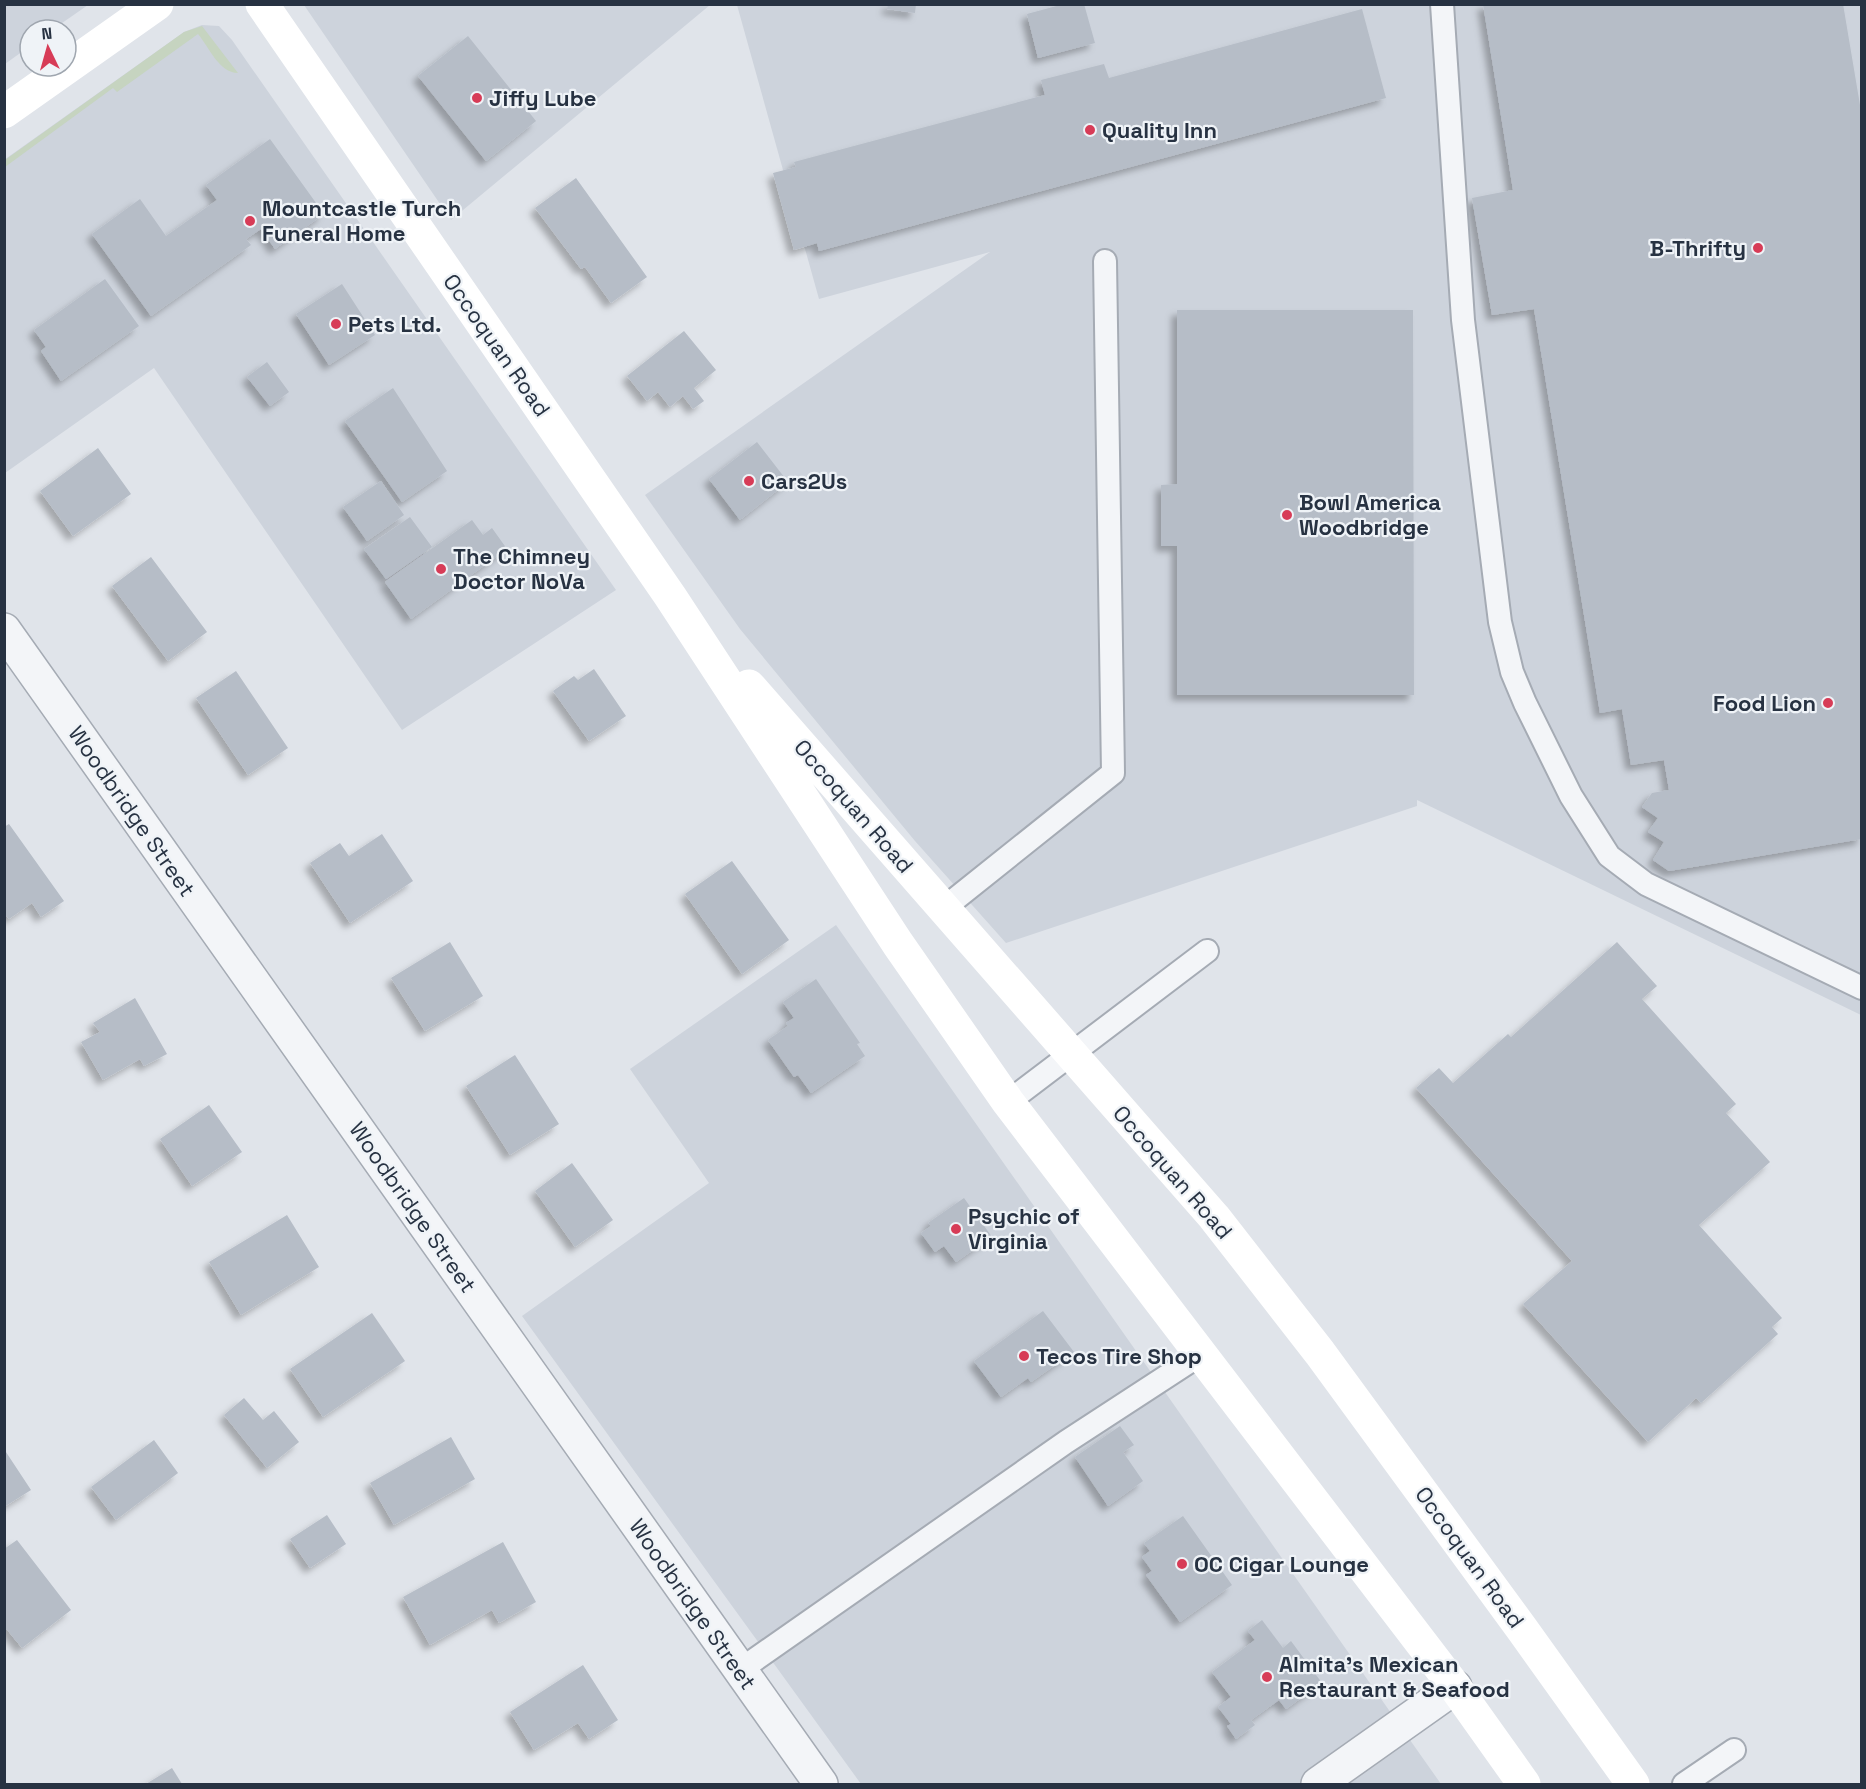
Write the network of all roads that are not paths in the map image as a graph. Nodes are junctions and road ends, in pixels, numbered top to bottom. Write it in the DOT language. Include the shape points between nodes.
graph roads {
  1 [pos="157,4"];
  2 [pos="262,4"];
  3 [pos="1442,4"];
  4 [pos="6,109"];
  5 [pos="1105,261"];
  6 [pos="670,596"];
  7 [pos="4,630"];
  8 [pos="944,908"];
  9 [pos="1208,951"];
  10 [pos="1862,988"];
  11 [pos="1071,1054"];
  12 [pos="1008,1102"];
  13 [pos="1201,1354"];
  14 [pos="740,1670"];
  15 [pos="1455,1688"];
  16 [pos="1734,1750"];
  17 [pos="821,1785"];
  18 [pos="1318,1785"];
  19 [pos="1524,1785"];
  20 [pos="1633,1785"];
  21 [pos="1684,1785"];
  1 -- 4 [label="main road"];
  2 -- 6 [label="main road, Occoquan Road"];
  3 -- 10 [label="lane" via="1463,320 1500,622 1512,672 1571,796 1609,856 1646,884"];
  5 -- 8 [label="lane" via="1113,773"];
  6 -- 8 [label="main road, Occoquan Road"];
  6 -- 12 [label="main road, Occoquan Road" via="898,944"];
  7 -- 14 [label="street, Woodbridge Street"];
  8 -- 11 [label="main road, Occoquan Road"];
  9 -- 11 [label="lane"];
  11 -- 12 [label="lane"];
  11 -- 20 [label="main road, Occoquan Road" via="1214,1217 1320,1353"];
  12 -- 13 [label="main road, Occoquan Road"];
  13 -- 14 [label="lane" via="1037,1462"];
  13 -- 15 [label="main road, Occoquan Road"];
  14 -- 17 [label="street, Woodbridge Street"];
  15 -- 18 [label="street"];
  15 -- 19 [label="main road, Occoquan Road"];
  16 -- 21 [label="lane"];
}
